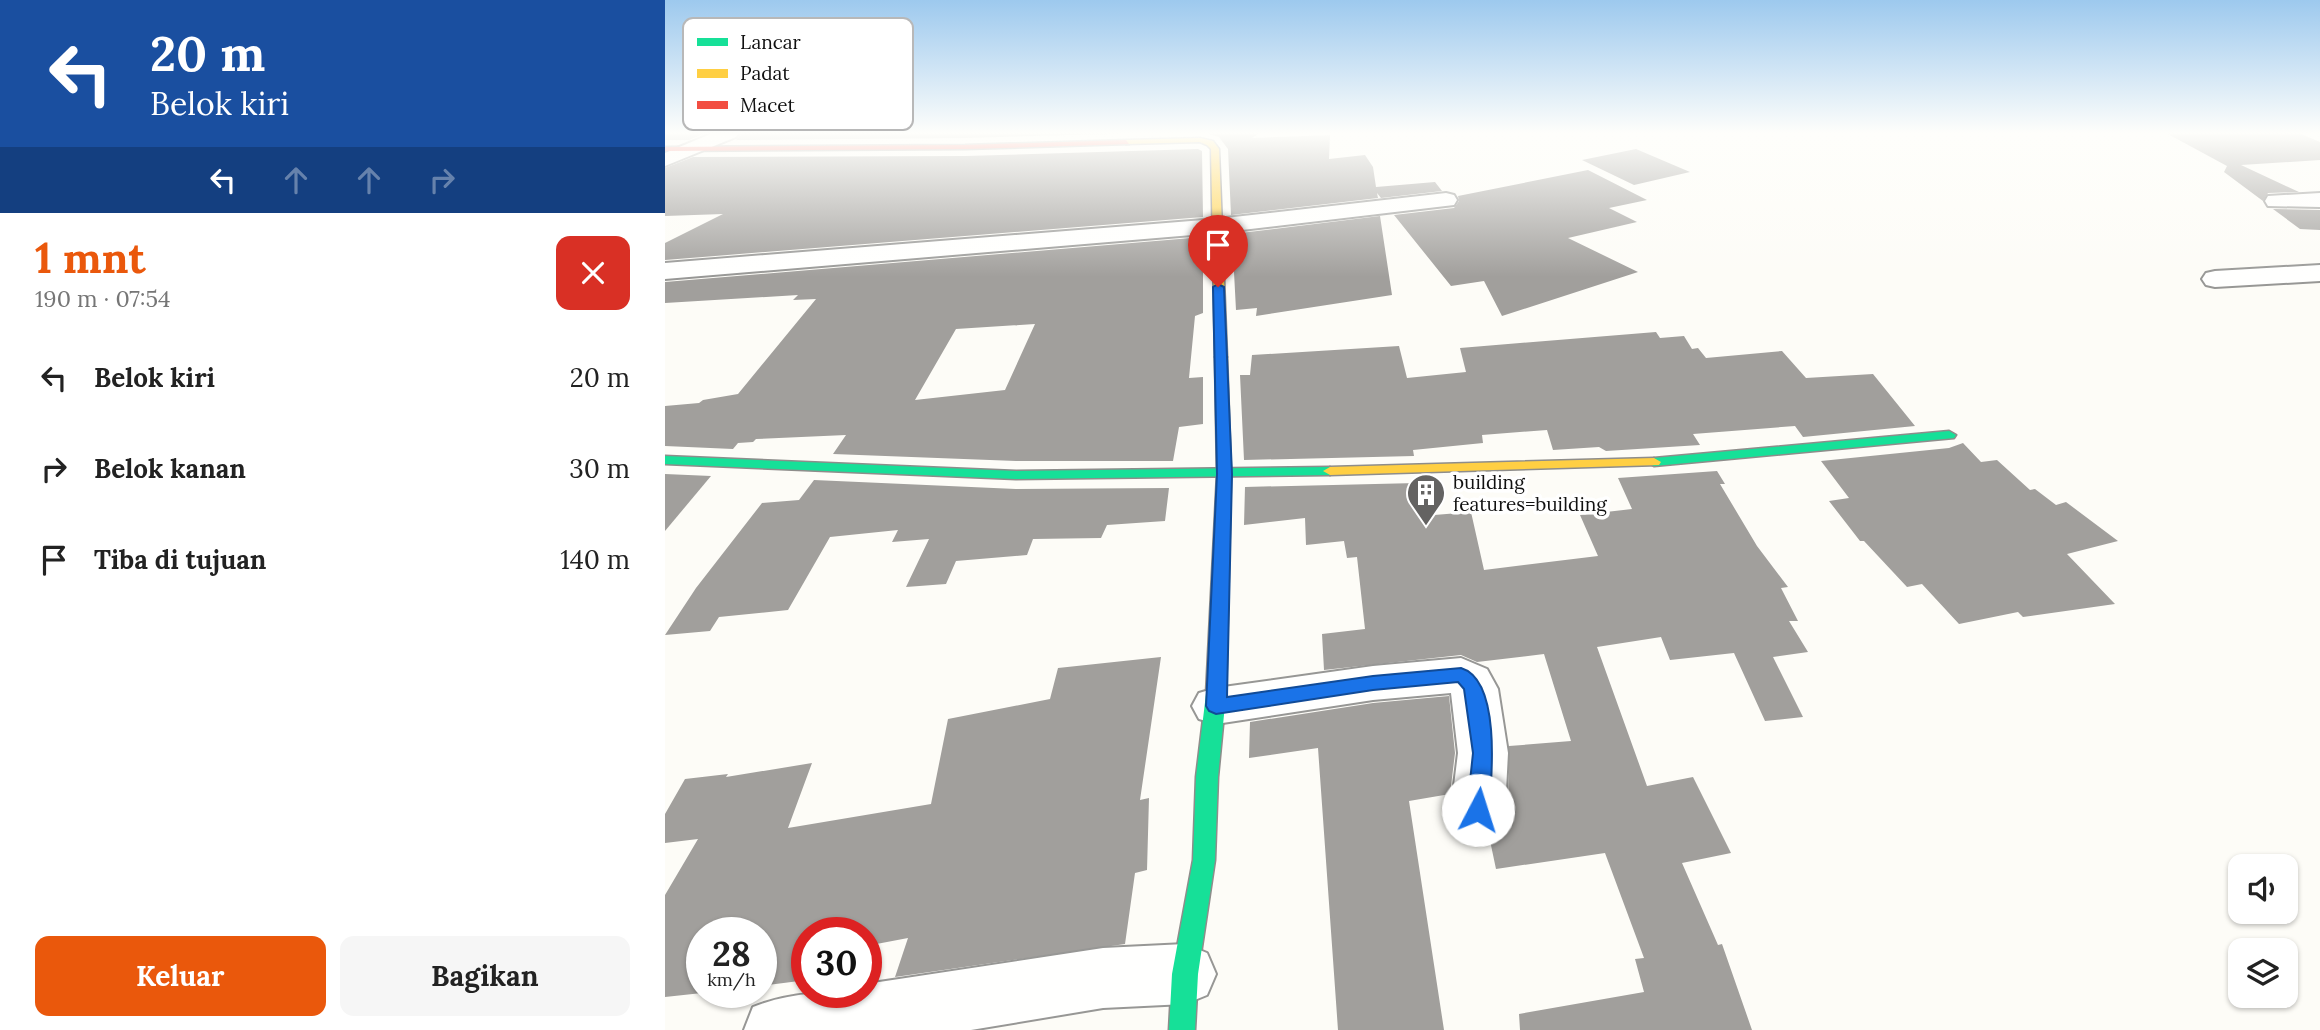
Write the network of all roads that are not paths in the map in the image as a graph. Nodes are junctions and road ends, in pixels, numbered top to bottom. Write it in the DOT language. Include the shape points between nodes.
graph roads {
  1 [pos="1215,181"];
  2 [pos="1446,200"];
  3 [pos="2320,200"];
  4 [pos="2276,201"];
  5 [pos="1216,226"];
  6 [pos="665,271"];
  7 [pos="2320,273"];
  8 [pos="2215,279"];
  9 [pos="1949,435"];
  10 [pos="665,460"];
  11 [pos="1224,474"];
  12 [pos="1216,706"];
  13 [pos="1478,810"];
  14 [pos="1183,1002"];
  15 [pos="776,1030"];
  1 -- 5 [label="street"];
  2 -- 5 [label="street"];
  3 -- 4 [label="street"];
  5 -- 6 [label="street"];
  5 -- 11 [label="street"];
  7 -- 8 [label="street"];
  9 -- 11 [label="street" via="1627,464"];
  10 -- 11 [label="street" via="1016,475"];
  11 -- 12 [label="street"];
  12 -- 13 [label="street" via="1461,675 1474,689 1483,753"];
  12 -- 14 [label="street" via="1204,860"];
  14 -- 15 [label="street" via="1103,978"];
}
